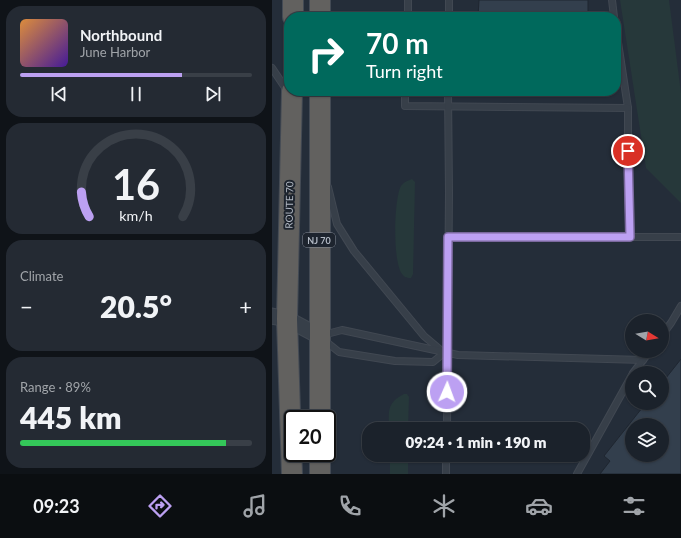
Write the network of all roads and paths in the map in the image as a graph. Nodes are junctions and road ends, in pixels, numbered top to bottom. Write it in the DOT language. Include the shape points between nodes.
graph roads {
  1 [pos="293,0"];
  2 [pos="320,0"];
  3 [pos="408,0"];
  4 [pos="449,0"];
  5 [pos="612,0"];
  6 [pos="293,12"];
  7 [pos="320,12"];
  8 [pos="408,12"];
  9 [pos="449,12"];
  10 [pos="613,12"];
  11 [pos="621,62"];
  12 [pos="272,68"];
  13 [pos="284,84"];
  14 [pos="292,96"];
  15 [pos="320,96"];
  16 [pos="405,96"];
  17 [pos="448,96"];
  18 [pos="447,107"];
  19 [pos="628,108"];
  20 [pos="320,143"];
  21 [pos="448,237"];
  22 [pos="630,237"];
  23 [pos="681,237"];
  24 [pos="681,306"];
  25 [pos="280,318"];
  26 [pos="669,326"];
  27 [pos="319,336"];
  28 [pos="446,353"];
  29 [pos="643,360"];
  30 [pos="638,366"];
  31 [pos="625,387"];
  32 [pos="320,410"];
  33 [pos="447,422"];
  34 [pos="320,462"];
  35 [pos="446,462"];
  36 [pos="292,474"];
  37 [pos="320,474"];
  38 [pos="446,474"];
  39 [pos="577,474"];
  1 -- 6 [label="highway"];
  2 -- 7 [label="highway"];
  3 -- 8 [label="lane"];
  4 -- 9 [label="lane"];
  5 -- 10 [label="lane"];
  11 -- 19 [label="lane"];
  12 -- 13 [label="lane"];
  14 -- 25 [label="highway, ROUTE 70 / NJ 70"];
  15 -- 20 [label="highway, NJ 70"];
  16 -- 18 [label="lane" via="405,106"];
  17 -- 18 [label="lane"];
  18 -- 19 [label="lane"];
  18 -- 21 [label="lane"];
  19 -- 22 [label="lane"];
  20 -- 27 [label="highway, NJ 70"];
  20 -- 28 [label="lane" via="337,224 354,251 424,336"];
  21 -- 22 [label="lane"];
  21 -- 28 [label="lane"];
  22 -- 23 [label="lane"];
  24 -- 26 [label="lane"];
  25 -- 27 [label="street"];
  25 -- 36 [label="highway, NJ 70"];
  27 -- 28 [label="lane" via="342,330"];
  27 -- 28 [label="lane" via="339,352 388,360 433,362"];
  27 -- 32 [label="highway, NJ 70"];
  28 -- 29 [label="lane"];
  28 -- 33 [label="lane"];
  29 -- 30 [label="lane"];
  31 -- 39 [label="lane"];
  34 -- 37 [label="highway"];
  35 -- 38 [label="lane"];
}
